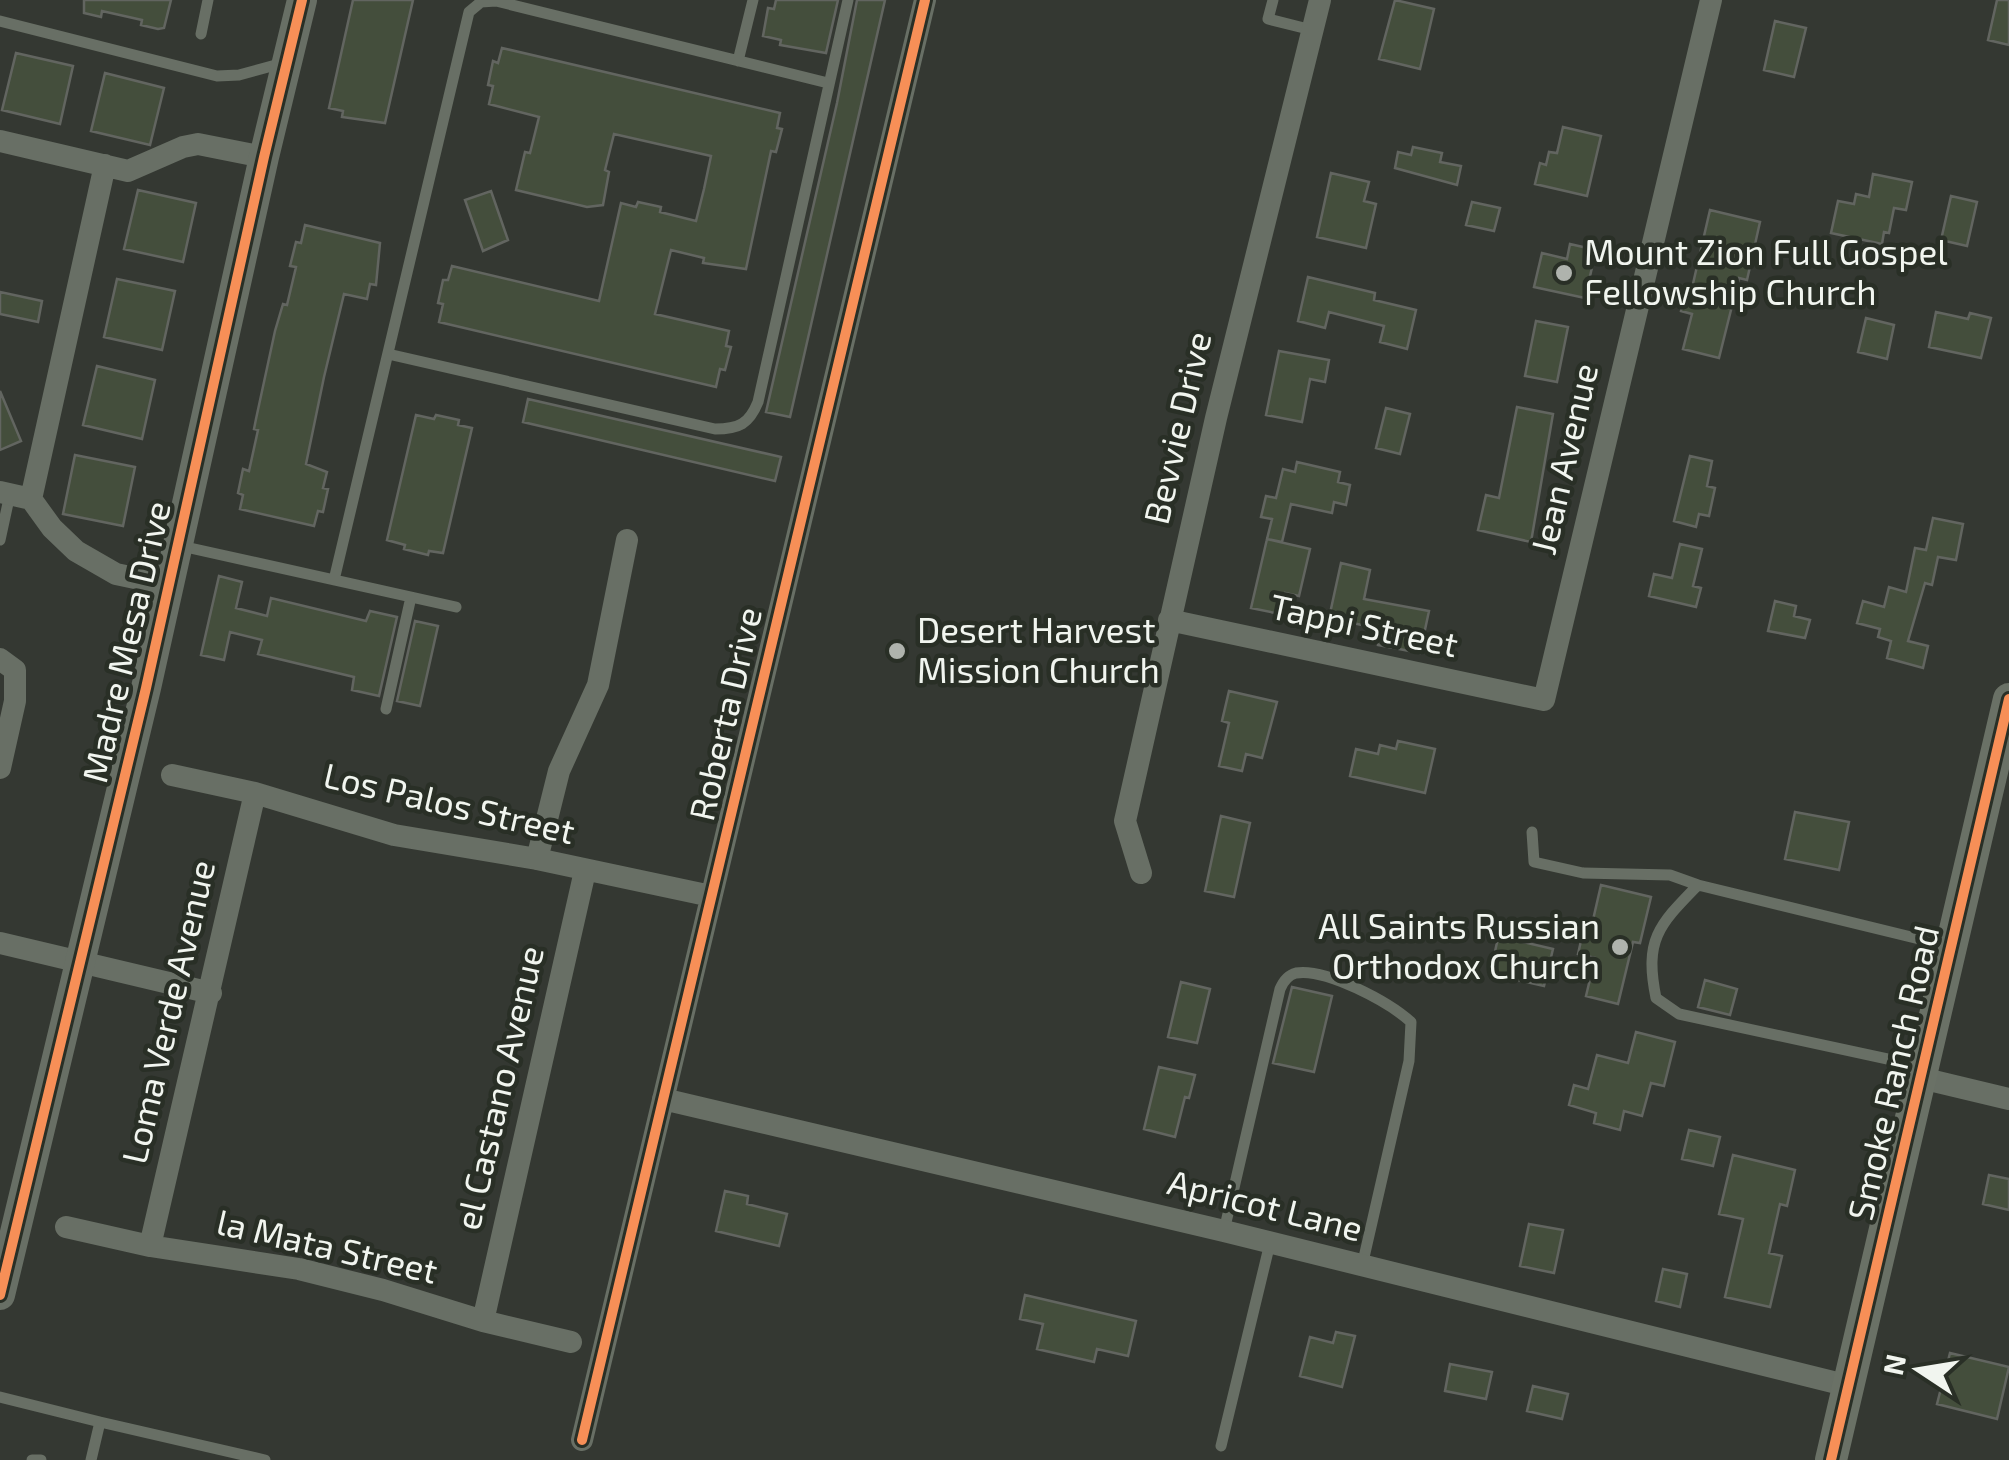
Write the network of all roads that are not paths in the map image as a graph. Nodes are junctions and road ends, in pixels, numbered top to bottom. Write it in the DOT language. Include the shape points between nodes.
graph roads {
  1 [pos="208,0"];
  2 [pos="302,0"];
  3 [pos="754,0"];
  4 [pos="848,0"];
  5 [pos="925,0"];
  6 [pos="1273,0"];
  7 [pos="1320,0"];
  8 [pos="1711,0"];
  9 [pos="0,21"];
  10 [pos="1312,30"];
  11 [pos="201,34"];
  12 [pos="738,61"];
  13 [pos="287,62"];
  14 [pos="828,83"];
  15 [pos="0,141"];
  16 [pos="264,158"];
  17 [pos="105,166"];
  18 [pos="388,354"];
  19 [pos="13,495"];
  20 [pos="0,540"];
  21 [pos="627,540"];
  22 [pos="177,545"];
  23 [pos="334,580"];
  24 [pos="168,586"];
  25 [pos="411,597"];
  26 [pos="456,607"];
  27 [pos="1169,620"];
  28 [pos="7,664"];
  29 [pos="2009,699"];
  30 [pos="1544,700"];
  31 [pos="386,709"];
  32 [pos="0,768"];
  33 [pos="172,775"];
  34 [pos="255,793"];
  35 [pos="1532,832"];
  36 [pos="536,859"];
  37 [pos="584,870"];
  38 [pos="1141,873"];
  39 [pos="1698,884"];
  40 [pos="711,896"];
  41 [pos="0,943"];
  42 [pos="1952,947"];
  43 [pos="81,962"];
  44 [pos="210,993"];
  45 [pos="1923,1073"];
  46 [pos="663,1099"];
  47 [pos="2009,1099"];
  48 [pos="66,1227"];
  49 [pos="1224,1231"];
  50 [pos="1270,1243"];
  51 [pos="150,1246"];
  52 [pos="1362,1266"];
  53 [pos="0,1295"];
  54 [pos="483,1322"];
  55 [pos="571,1342"];
  56 [pos="1849,1386"];
  57 [pos="0,1397"];
  58 [pos="100,1422"];
  59 [pos="582,1440"];
  60 [pos="1221,1446"];
  61 [pos="32,1460"];
  62 [pos="41,1460"];
  63 [pos="91,1460"];
  64 [pos="265,1460"];
  65 [pos="1831,1460"];
  1 -- 11 [label="lane"];
  2 -- 13 [label="street, Madre Mesa Drive"];
  3 -- 12 [label="lane"];
  4 -- 14 [label="lane"];
  5 -- 40 [label="street, Roberta Drive"];
  6 -- 10 [label="lane" via="1268,19"];
  7 -- 10 [label="street, Bevvie Drive"];
  8 -- 30 [label="street, Jean Avenue"];
  9 -- 13 [label="lane" via="217,76"];
  10 -- 27 [label="street, Bevvie Drive"];
  12 -- 14 [label="lane"];
  12 -- 18 [label="lane" via="481,2 470,12"];
  13 -- 16 [label="street, Madre Mesa Drive"];
  14 -- 18 [label="lane" via="750,420 715,430"];
  15 -- 17 [label="street"];
  16 -- 17 [label="street" via="198,144 128,171"];
  16 -- 22 [label="street, Madre Mesa Drive"];
  17 -- 19 [label="street"];
  18 -- 23 [label="lane"];
  19 -- 20 [label="lane"];
  19 -- 24 [label="street" via="76,551 116,574"];
  21 -- 36 [label="street" via="598,685 559,771"];
  22 -- 23 [label="lane"];
  22 -- 24 [label="street, Madre Mesa Drive"];
  23 -- 25 [label="lane"];
  24 -- 43 [label="street, Madre Mesa Drive"];
  25 -- 26 [label="lane"];
  25 -- 31 [label="lane"];
  27 -- 30 [label="street, Tappi Street"];
  27 -- 38 [label="street, Bevvie Drive" via="1125,820"];
  28 -- 32 [label="street" via="15,701"];
  29 -- 42 [label="main road, Smoke Ranch Road"];
  33 -- 34 [label="street, Los Palos Street"];
  34 -- 36 [label="street, Los Palos Street" via="394,835"];
  34 -- 44 [label="street, Loma Verde Avenue"];
  35 -- 39 [label="lane" via="1534,862 1583,873 1670,874"];
  36 -- 37 [label="street, Los Palos Street"];
  37 -- 40 [label="street, Los Palos Street"];
  37 -- 54 [label="street, el Castano Avenue"];
  39 -- 42 [label="lane"];
  39 -- 45 [label="lane" via="1660,923 1650,967 1656,998 1679,1014"];
  40 -- 46 [label="street, Roberta Drive"];
  41 -- 43 [label="street"];
  42 -- 45 [label="main road, Smoke Ranch Road"];
  43 -- 44 [label="street"];
  43 -- 53 [label="street, Madre Mesa Drive"];
  44 -- 51 [label="street, Loma Verde Avenue"];
  45 -- 47 [label="street"];
  45 -- 56 [label="main road, Smoke Ranch Road"];
  46 -- 49 [label="street, Apricot Lane"];
  46 -- 59 [label="street, Roberta Drive"];
  48 -- 51 [label="street, la Mata Street"];
  49 -- 50 [label="street, Apricot Lane"];
  49 -- 52 [label="lane" via="1280,989 1296,973 1319,976 1375,996 1411,1022 1409,1061"];
  50 -- 52 [label="street, Apricot Lane"];
  50 -- 60 [label="lane"];
  51 -- 54 [label="street, la Mata Street" via="298,1269"];
  52 -- 56 [label="street, Apricot Lane"];
  54 -- 55 [label="street, la Mata Street"];
  56 -- 65 [label="main road, Smoke Ranch Road"];
  57 -- 58 [label="lane"];
  58 -- 63 [label="lane"];
  58 -- 64 [label="lane"];
  61 -- 62 [label="lane"];
}
